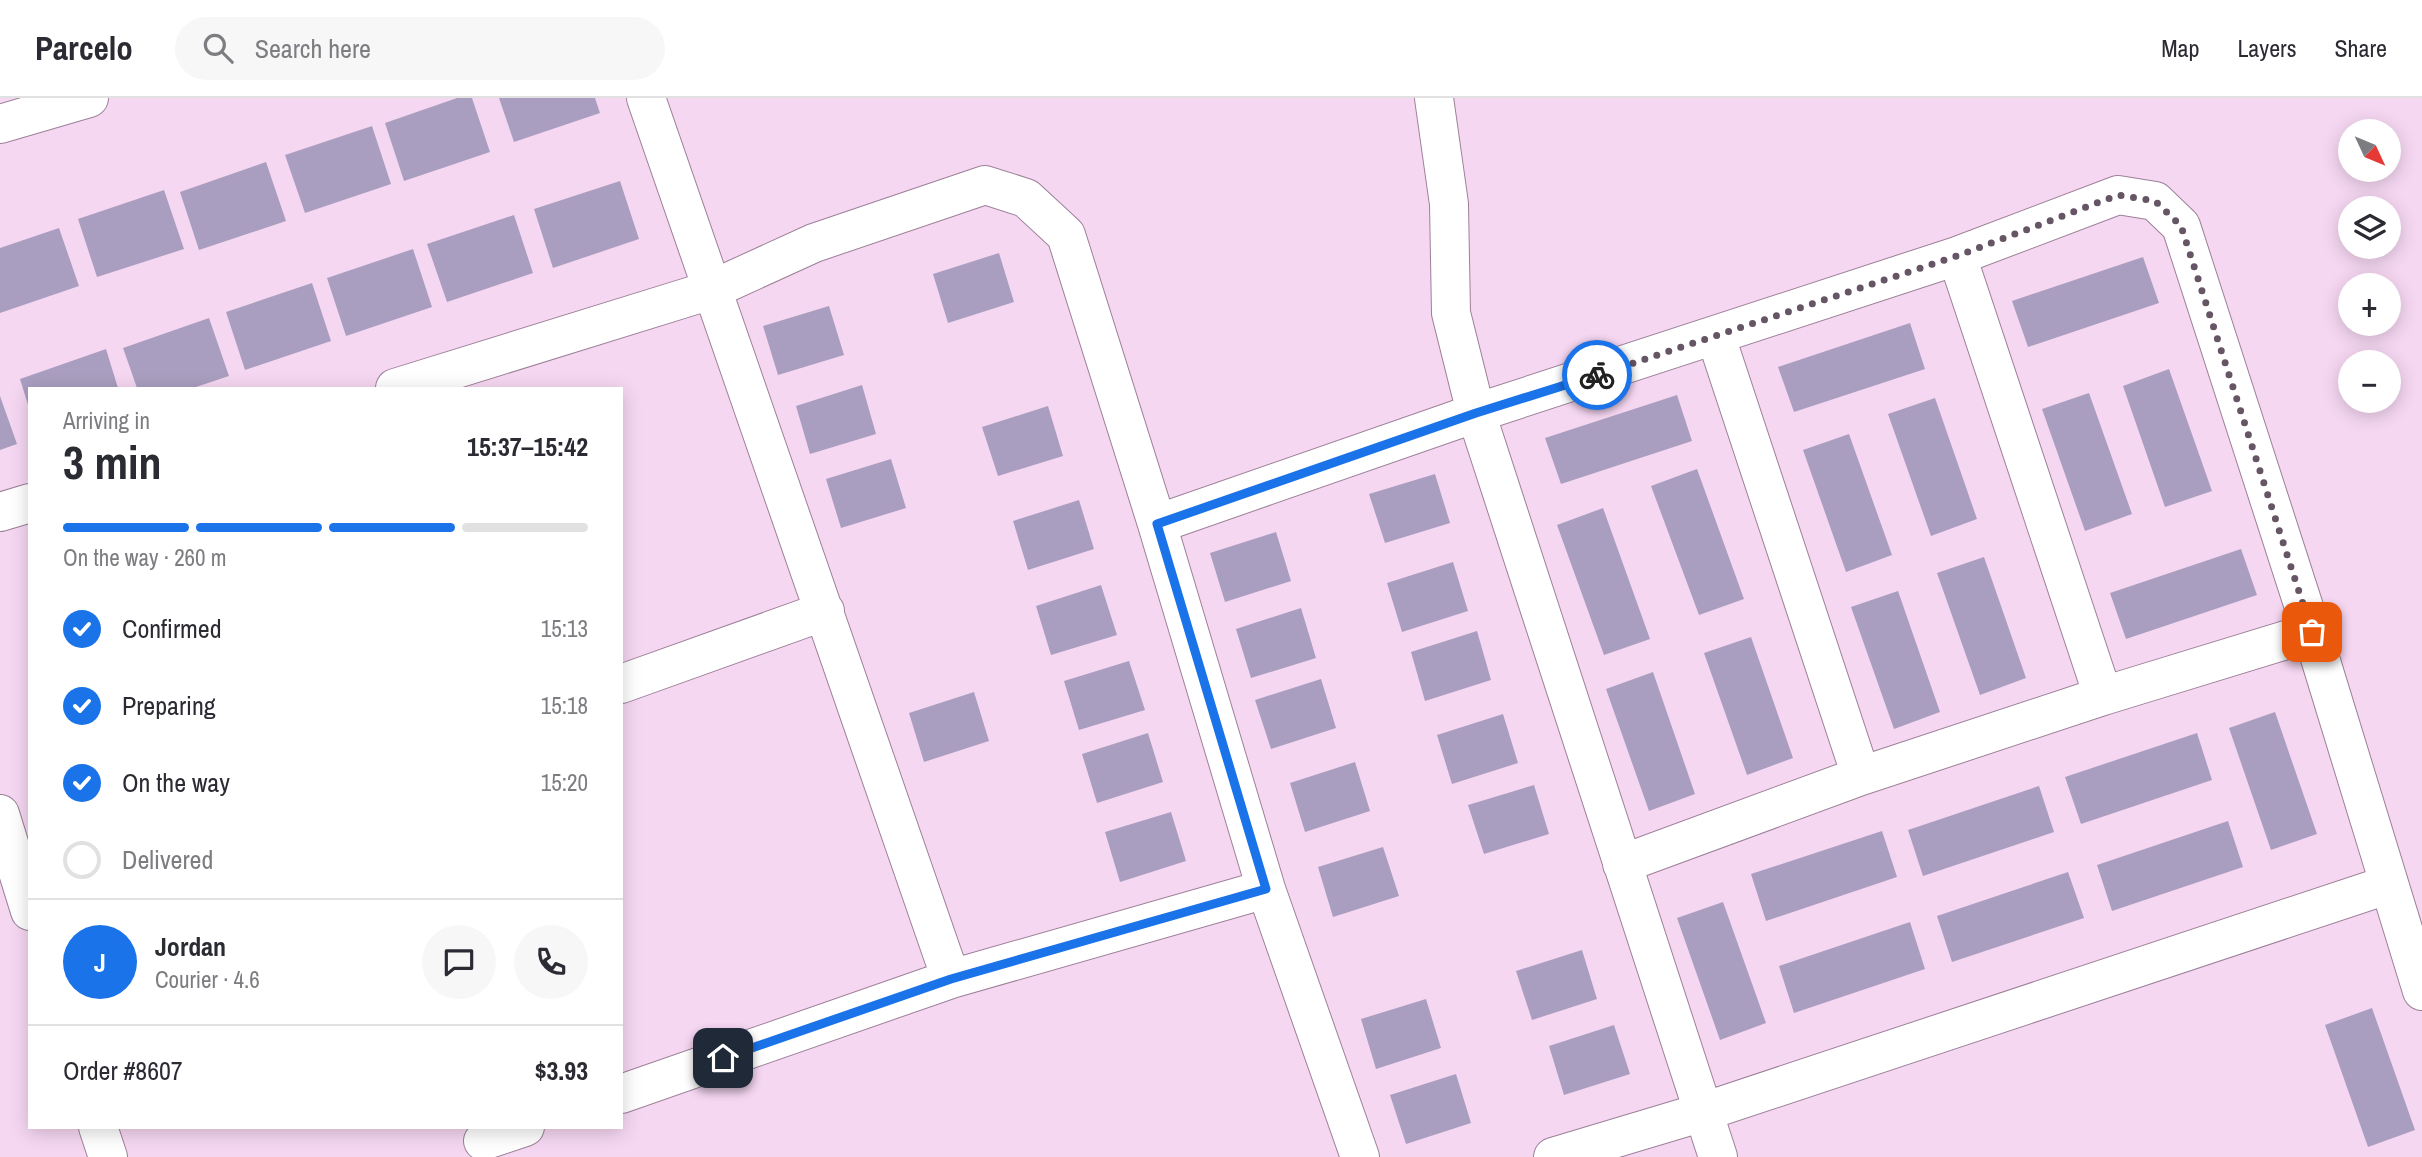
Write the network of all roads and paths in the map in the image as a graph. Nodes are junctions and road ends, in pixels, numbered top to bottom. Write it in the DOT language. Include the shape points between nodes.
graph roads {
  1 [pos="89,98"];
  2 [pos="646,98"];
  3 [pos="1434,98"];
  4 [pos="0,124"];
  5 [pos="1957,256"];
  6 [pos="711,290"];
  7 [pos="1716,337"];
  8 [pos="398,387"];
  9 [pos="1476,413"];
  10 [pos="28,504"];
  11 [pos="0,512"];
  12 [pos="1157,524"];
  13 [pos="825,611"];
  14 [pos="2312,632"];
  15 [pos="623,683"];
  16 [pos="2103,696"];
  17 [pos="1861,776"];
  18 [pos="0,814"];
  19 [pos="1622,864"];
  20 [pos="2387,885"];
  21 [pos="26,889"];
  22 [pos="1266,889"];
  23 [pos="951,979"];
  24 [pos="2422,991"];
  25 [pos="623,1093"];
  26 [pos="1703,1112"];
  27 [pos="99,1129"];
  28 [pos="519,1129"];
  29 [pos="483,1142"];
  30 [pos="108,1157"];
  31 [pos="1360,1157"];
  32 [pos="1553,1157"];
  33 [pos="1717,1157"];
  1 -- 4 [label="street"];
  2 -- 6 [label="street"];
  3 -- 9 [label="street" via="1449,204 1451,313"];
  5 -- 7 [label="street"];
  5 -- 14 [label="street" via="2118,195 2155,201 2181,226"];
  5 -- 16 [label="street"];
  6 -- 8 [label="street"];
  6 -- 12 [label="street" via="814,243 985,185 1026,198 1066,235"];
  6 -- 13 [label="street"];
  7 -- 9 [label="street"];
  7 -- 17 [label="street"];
  9 -- 12 [label="street"];
  9 -- 19 [label="street"];
  10 -- 11 [label="street"];
  12 -- 22 [label="street"];
  13 -- 15 [label="street"];
  13 -- 23 [label="street"];
  14 -- 16 [label="street"];
  14 -- 20 [label="street"];
  16 -- 17 [label="street"];
  17 -- 19 [label="street"];
  18 -- 21 [label="street"];
  19 -- 26 [label="street"];
  20 -- 24 [label="street"];
  20 -- 26 [label="street"];
  22 -- 23 [label="street"];
  22 -- 31 [label="street"];
  23 -- 25 [label="street"];
  26 -- 32 [label="street"];
  26 -- 33 [label="street"];
  27 -- 30 [label="street"];
  28 -- 29 [label="street"];
}
